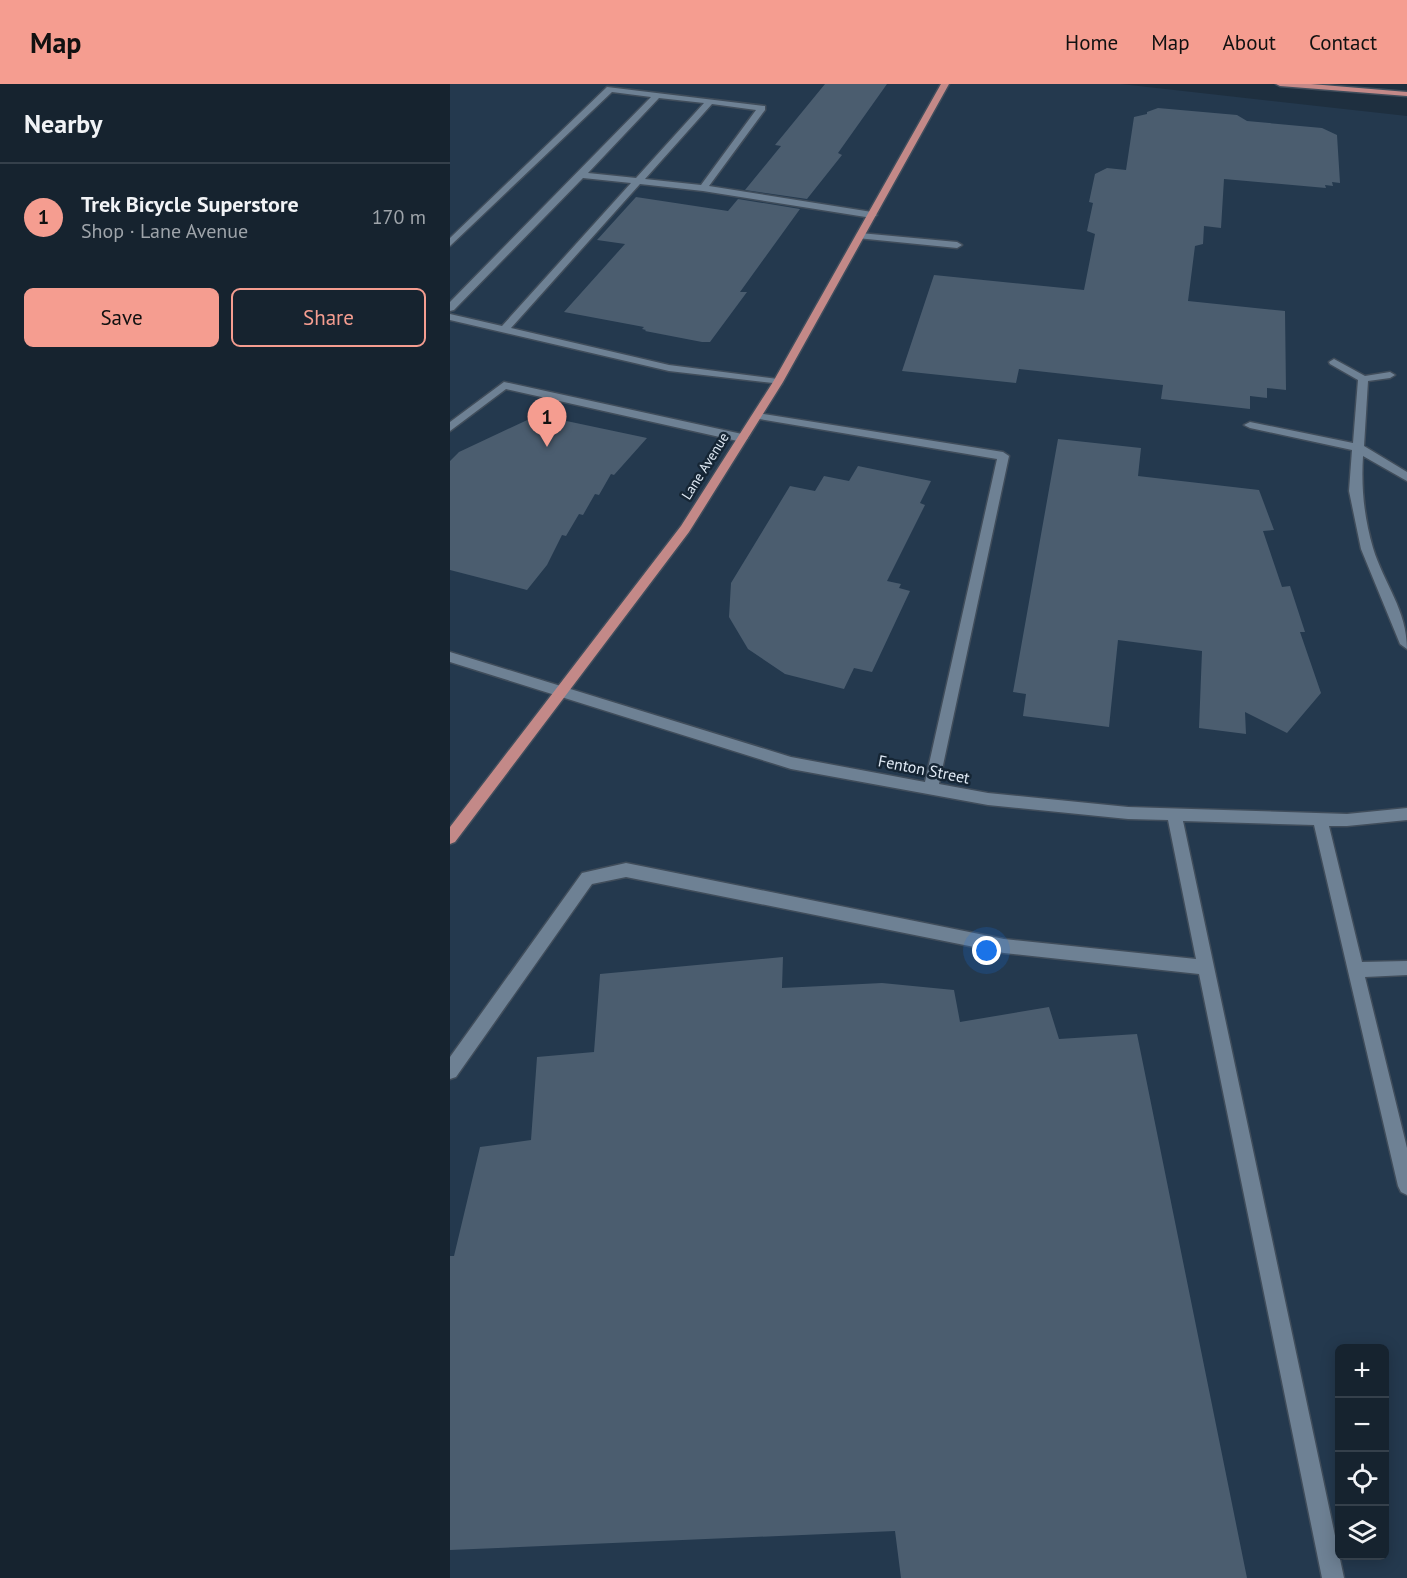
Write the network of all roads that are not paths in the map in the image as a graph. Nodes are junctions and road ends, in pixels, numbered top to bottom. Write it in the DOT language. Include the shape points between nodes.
graph roads {
  1 [pos="945,84"];
  2 [pos="1280,84"];
  3 [pos="1407,94"];
  4 [pos="657,95"];
  5 [pos="709,102"];
  6 [pos="581,175"];
  7 [pos="638,181"];
  8 [pos="703,188"];
  9 [pos="872,215"];
  10 [pos="860,236"];
  11 [pos="450,243"];
  12 [pos="957,244"];
  13 [pos="450,308"];
  14 [pos="450,317"];
  15 [pos="505,330"];
  16 [pos="1334,362"];
  17 [pos="1390,375"];
  18 [pos="1363,379"];
  19 [pos="778,382"];
  20 [pos="757,416"];
  21 [pos="1250,424"];
  22 [pos="450,428"];
  23 [pos="742,438"];
  24 [pos="1357,447"];
  25 [pos="1407,477"];
  26 [pos="1407,644"];
  27 [pos="450,657"];
  28 [pos="560,693"];
  29 [pos="932,789"];
  30 [pos="1407,814"];
  31 [pos="1174,815"];
  32 [pos="1320,819"];
  33 [pos="450,838"];
  34 [pos="1205,967"];
  35 [pos="1407,968"];
  36 [pos="1356,970"];
  37 [pos="450,1071"];
  38 [pos="1407,1186"];
  39 [pos="1333,1578"];
  1 -- 9 [label="main road, Lane Avenue"];
  2 -- 3 [label="main road"];
  4 -- 5 [label="street"];
  4 -- 6 [label="street"];
  4 -- 11 [label="street" via="610,89"];
  5 -- 7 [label="street"];
  5 -- 8 [label="street" via="762,108"];
  6 -- 7 [label="street"];
  6 -- 13 [label="street"];
  7 -- 8 [label="street"];
  7 -- 15 [label="street"];
  8 -- 9 [label="street"];
  9 -- 10 [label="main road, Lane Avenue"];
  10 -- 12 [label="street"];
  10 -- 19 [label="main road, Lane Avenue"];
  14 -- 15 [label="street"];
  15 -- 19 [label="street" via="669,368"];
  16 -- 18 [label="street"];
  17 -- 18 [label="street"];
  18 -- 24 [label="street"];
  19 -- 20 [label="main road, Lane Avenue"];
  20 -- 23 [label="main road, Lane Avenue"];
  20 -- 29 [label="street" via="1003,456"];
  21 -- 24 [label="street"];
  22 -- 23 [label="street" via="504,385"];
  23 -- 28 [label="main road, Lane Avenue" via="685,529"];
  24 -- 25 [label="street"];
  24 -- 26 [label="street" via="1355,492 1367,549"];
  27 -- 28 [label="street, Fenton Street"];
  28 -- 29 [label="street, Fenton Street" via="791,763"];
  28 -- 33 [label="main road, Lane Avenue"];
  29 -- 31 [label="street, Fenton Street" via="995,800"];
  30 -- 32 [label="street, Fenton Street"];
  31 -- 32 [label="street, Fenton Street"];
  31 -- 34 [label="street"];
  32 -- 36 [label="street"];
  34 -- 37 [label="street" via="1004,946 626,870 587,878"];
  34 -- 39 [label="street"];
  35 -- 36 [label="street"];
  36 -- 38 [label="street"];
}
